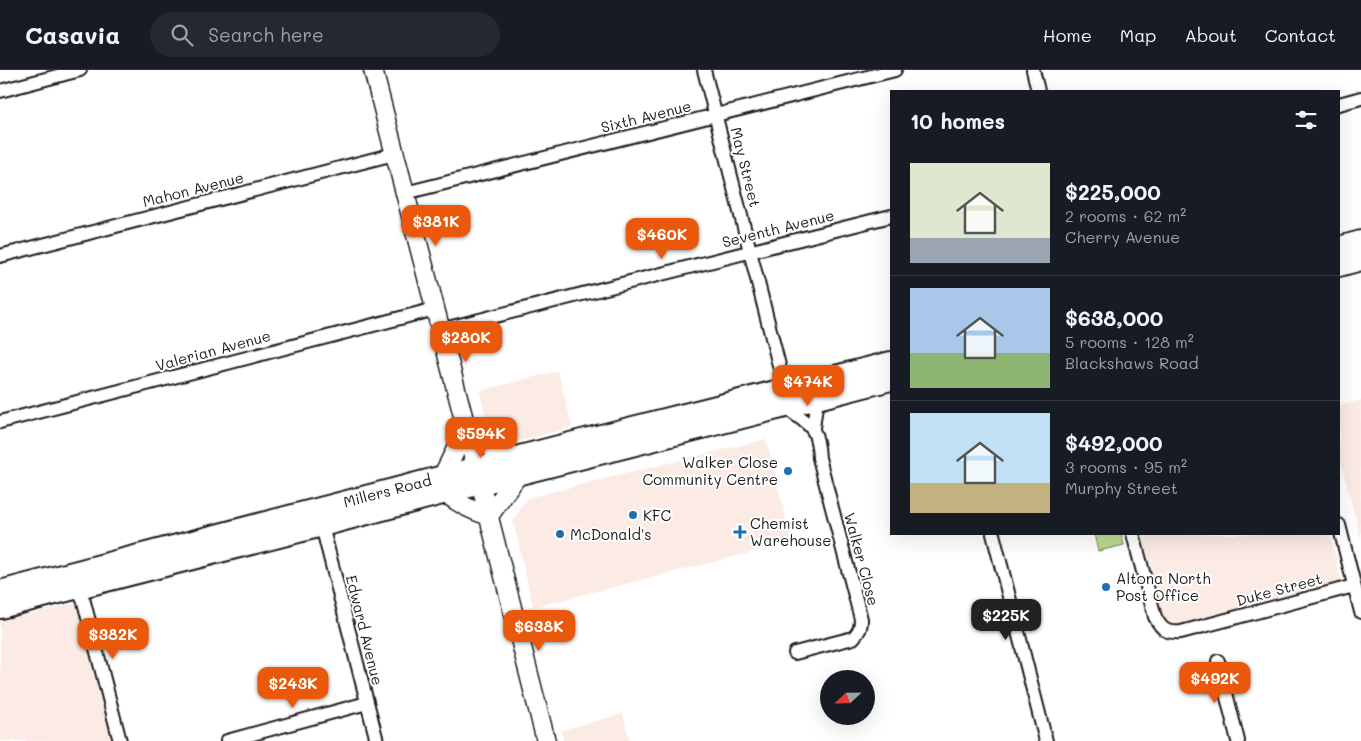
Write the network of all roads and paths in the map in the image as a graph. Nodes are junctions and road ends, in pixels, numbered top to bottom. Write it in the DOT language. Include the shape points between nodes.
graph roads {
  1 [pos="80,70"];
  2 [pos="373,70"];
  3 [pos="704,70"];
  4 [pos="895,70"];
  5 [pos="1033,70"];
  6 [pos="1038,90"];
  7 [pos="0,91"];
  8 [pos="1361,98"];
  9 [pos="1340,104"];
  10 [pos="716,115"];
  11 [pos="394,154"];
  12 [pos="405,193"];
  13 [pos="890,216"];
  14 [pos="1361,241"];
  15 [pos="1340,247"];
  16 [pos="751,252"];
  17 [pos="0,256"];
  18 [pos="1361,260"];
  19 [pos="1340,266"];
  20 [pos="435,309"];
  21 [pos="440,330"];
  22 [pos="890,362"];
  23 [pos="890,380"];
  24 [pos="789,400"];
  25 [pos="817,400"];
  26 [pos="0,422"];
  27 [pos="813,428"];
  28 [pos="468,435"];
  29 [pos="514,467"];
  30 [pos="478,476"];
  31 [pos="444,485"];
  32 [pos="488,516"];
  33 [pos="322,526"];
  34 [pos="1340,529"];
  35 [pos="993,535"];
  36 [pos="1133,535"];
  37 [pos="41,581"];
  38 [pos="1354,586"];
  39 [pos="78,588"];
  40 [pos="0,591"];
  41 [pos="0,608"];
  42 [pos="1361,612"];
  43 [pos="795,653"];
  44 [pos="1218,661"];
  45 [pos="367,703"];
  46 [pos="120,741"];
  47 [pos="227,741"];
  48 [pos="377,741"];
  49 [pos="546,741"];
  50 [pos="1046,741"];
  51 [pos="1238,741"];
  1 -- 7 [label="street"];
  2 -- 11 [label="main road"];
  3 -- 10 [label="street, May Street"];
  4 -- 10 [label="street, Sixth Avenue"];
  5 -- 6 [label="street"];
  8 -- 9 [label="street"];
  10 -- 12 [label="street, Sixth Avenue"];
  10 -- 16 [label="street, May Street"];
  11 -- 12 [label="main road"];
  11 -- 17 [label="street, Mahon Avenue"];
  12 -- 20 [label="main road"];
  13 -- 16 [label="street, Seventh Avenue"];
  14 -- 15 [label="main road"];
  16 -- 21 [label="street, Seventh Avenue"];
  16 -- 24 [label="street, May Street"];
  18 -- 19 [label="main road"];
  20 -- 21 [label="main road"];
  20 -- 26 [label="street, Valerian Avenue"];
  21 -- 28 [label="main road"];
  22 -- 24 [label="main road, Millers Road"];
  23 -- 25 [label="main road, Millers Road"];
  24 -- 25 [label="main road, Millers Road"];
  24 -- 27 [label="street"];
  24 -- 29 [label="main road, Millers Road"];
  25 -- 27 [label="street, Walker Close"];
  27 -- 43 [label="street, Walker Close" via="861,626 853,638"];
  28 -- 29 [label="main road" via="488,444"];
  28 -- 30 [label="main road"];
  28 -- 31 [label="main road" via="458,443"];
  29 -- 30 [label="main road, Millers Road"];
  29 -- 32 [label="main road"];
  30 -- 31 [label="main road, Millers Road"];
  30 -- 32 [label="main road"];
  31 -- 32 [label="main road" via="454,500"];
  31 -- 33 [label="main road, Millers Road"];
  31 -- 37 [label="main road, Millers Road"];
  32 -- 49 [label="main road"];
  33 -- 39 [label="main road, Millers Road"];
  33 -- 45 [label="street, Edward Avenue"];
  34 -- 38 [label="street"];
  35 -- 50 [label="street"];
  36 -- 38 [label="street, Duke Street" via="1155,617 1160,626 1170,632 1181,632"];
  37 -- 39 [label="street" via="66,583"];
  37 -- 40 [label="main road, Millers Road"];
  38 -- 42 [label="street"];
  39 -- 41 [label="main road, Millers Road"];
  39 -- 46 [label="street"];
  44 -- 51 [label="street"];
  45 -- 47 [label="street"];
  45 -- 48 [label="street, Edward Avenue"];
}
